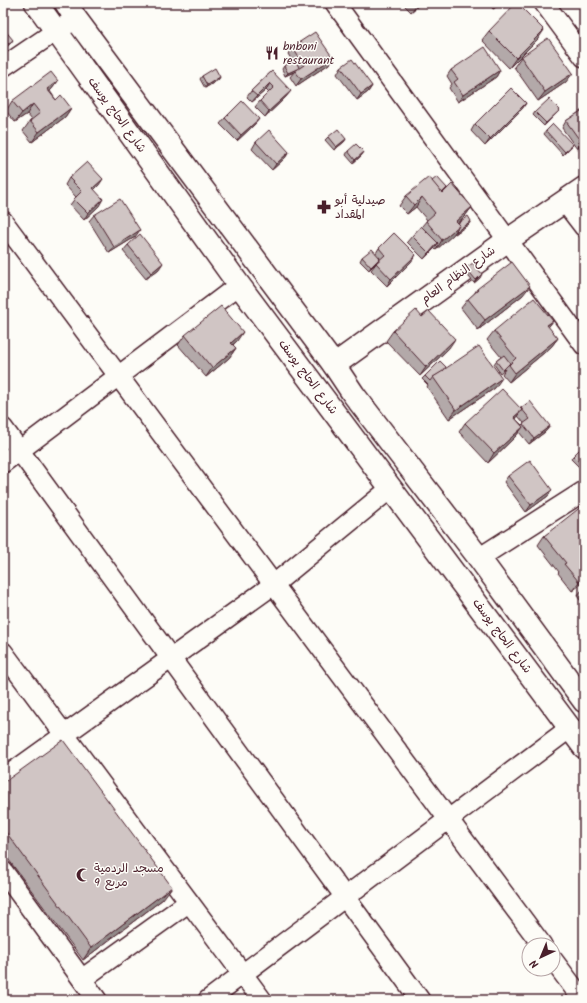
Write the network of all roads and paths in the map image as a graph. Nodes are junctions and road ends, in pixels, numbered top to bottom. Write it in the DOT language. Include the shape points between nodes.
graph roads {
  1 [pos="36,3"];
  2 [pos="335,3"];
  3 [pos="544,3"];
  4 [pos="71,11"];
  5 [pos="56,31"];
  6 [pos="584,57"];
  7 [pos="3,66"];
  8 [pos="584,188"];
  9 [pos="564,202"];
  10 [pos="3,221"];
  11 [pos="584,227"];
  12 [pos="508,240"];
  13 [pos="239,285"];
  14 [pos="584,344"];
  15 [pos="334,365"];
  16 [pos="118,377"];
  17 [pos="3,428"];
  18 [pos="20,451"];
  19 [pos="3,463"];
  20 [pos="391,488"];
  21 [pos="584,491"];
  22 [pos="479,558"];
  23 [pos="273,585"];
  24 [pos="3,652"];
  25 [pos="171,657"];
  26 [pos="584,701"];
  27 [pos="570,728"];
  28 [pos="65,734"];
  29 [pos="584,747"];
  30 [pos="3,779"];
  31 [pos="449,820"];
  32 [pos="3,871"];
  33 [pos="345,896"];
  34 [pos="189,902"];
  35 [pos="536,937"];
  36 [pos="561,971"];
  37 [pos="243,974"];
  38 [pos="82,979"];
  39 [pos="97,1000"];
  40 [pos="208,1000"];
  41 [pos="262,1000"];
  42 [pos="420,1000"];
  43 [pos="583,1000"];
  1 -- 5 [label="main road, شارع الحاج يوسف"];
  2 -- 12 [label="street"];
  3 -- 6 [label="street"];
  4 -- 5 [label="street"];
  4 -- 15 [label="main road, شارع الحاج يوسف"];
  5 -- 7 [label="street"];
  5 -- 13 [label="main road, شارع الحاج يوسف"];
  8 -- 9 [label="main road, شارع النظام العام"];
  9 -- 11 [label="street"];
  9 -- 12 [label="main road, شارع النظام العام"];
  10 -- 16 [label="street"];
  12 -- 14 [label="street"];
  12 -- 15 [label="main road, شارع النظام العام"];
  13 -- 16 [label="street"];
  13 -- 20 [label="main road, شارع الحاج يوسف"];
  15 -- 22 [label="main road, شارع الحاج يوسف" via="354,395"];
  16 -- 18 [label="street"];
  16 -- 23 [label="street"];
  17 -- 18 [label="street"];
  18 -- 19 [label="street"];
  18 -- 25 [label="street"];
  20 -- 23 [label="street"];
  20 -- 27 [label="main road, شارع الحاج يوسف"];
  21 -- 22 [label="street"];
  22 -- 26 [label="main road, شارع الحاج يوسف"];
  23 -- 25 [label="street"];
  23 -- 31 [label="street"];
  24 -- 28 [label="street"];
  25 -- 28 [label="street"];
  25 -- 33 [label="street"];
  27 -- 29 [label="main road, شارع الحاج يوسف"];
  27 -- 31 [label="street"];
  28 -- 30 [label="street"];
  28 -- 34 [label="street"];
  31 -- 33 [label="street"];
  31 -- 35 [label="street"];
  32 -- 38 [label="street"];
  33 -- 37 [label="street"];
  33 -- 42 [label="street"];
  34 -- 37 [label="street"];
  34 -- 38 [label="street"];
  36 -- 43 [label="street"];
  37 -- 40 [label="street"];
  37 -- 41 [label="street"];
  38 -- 39 [label="street"];
}
